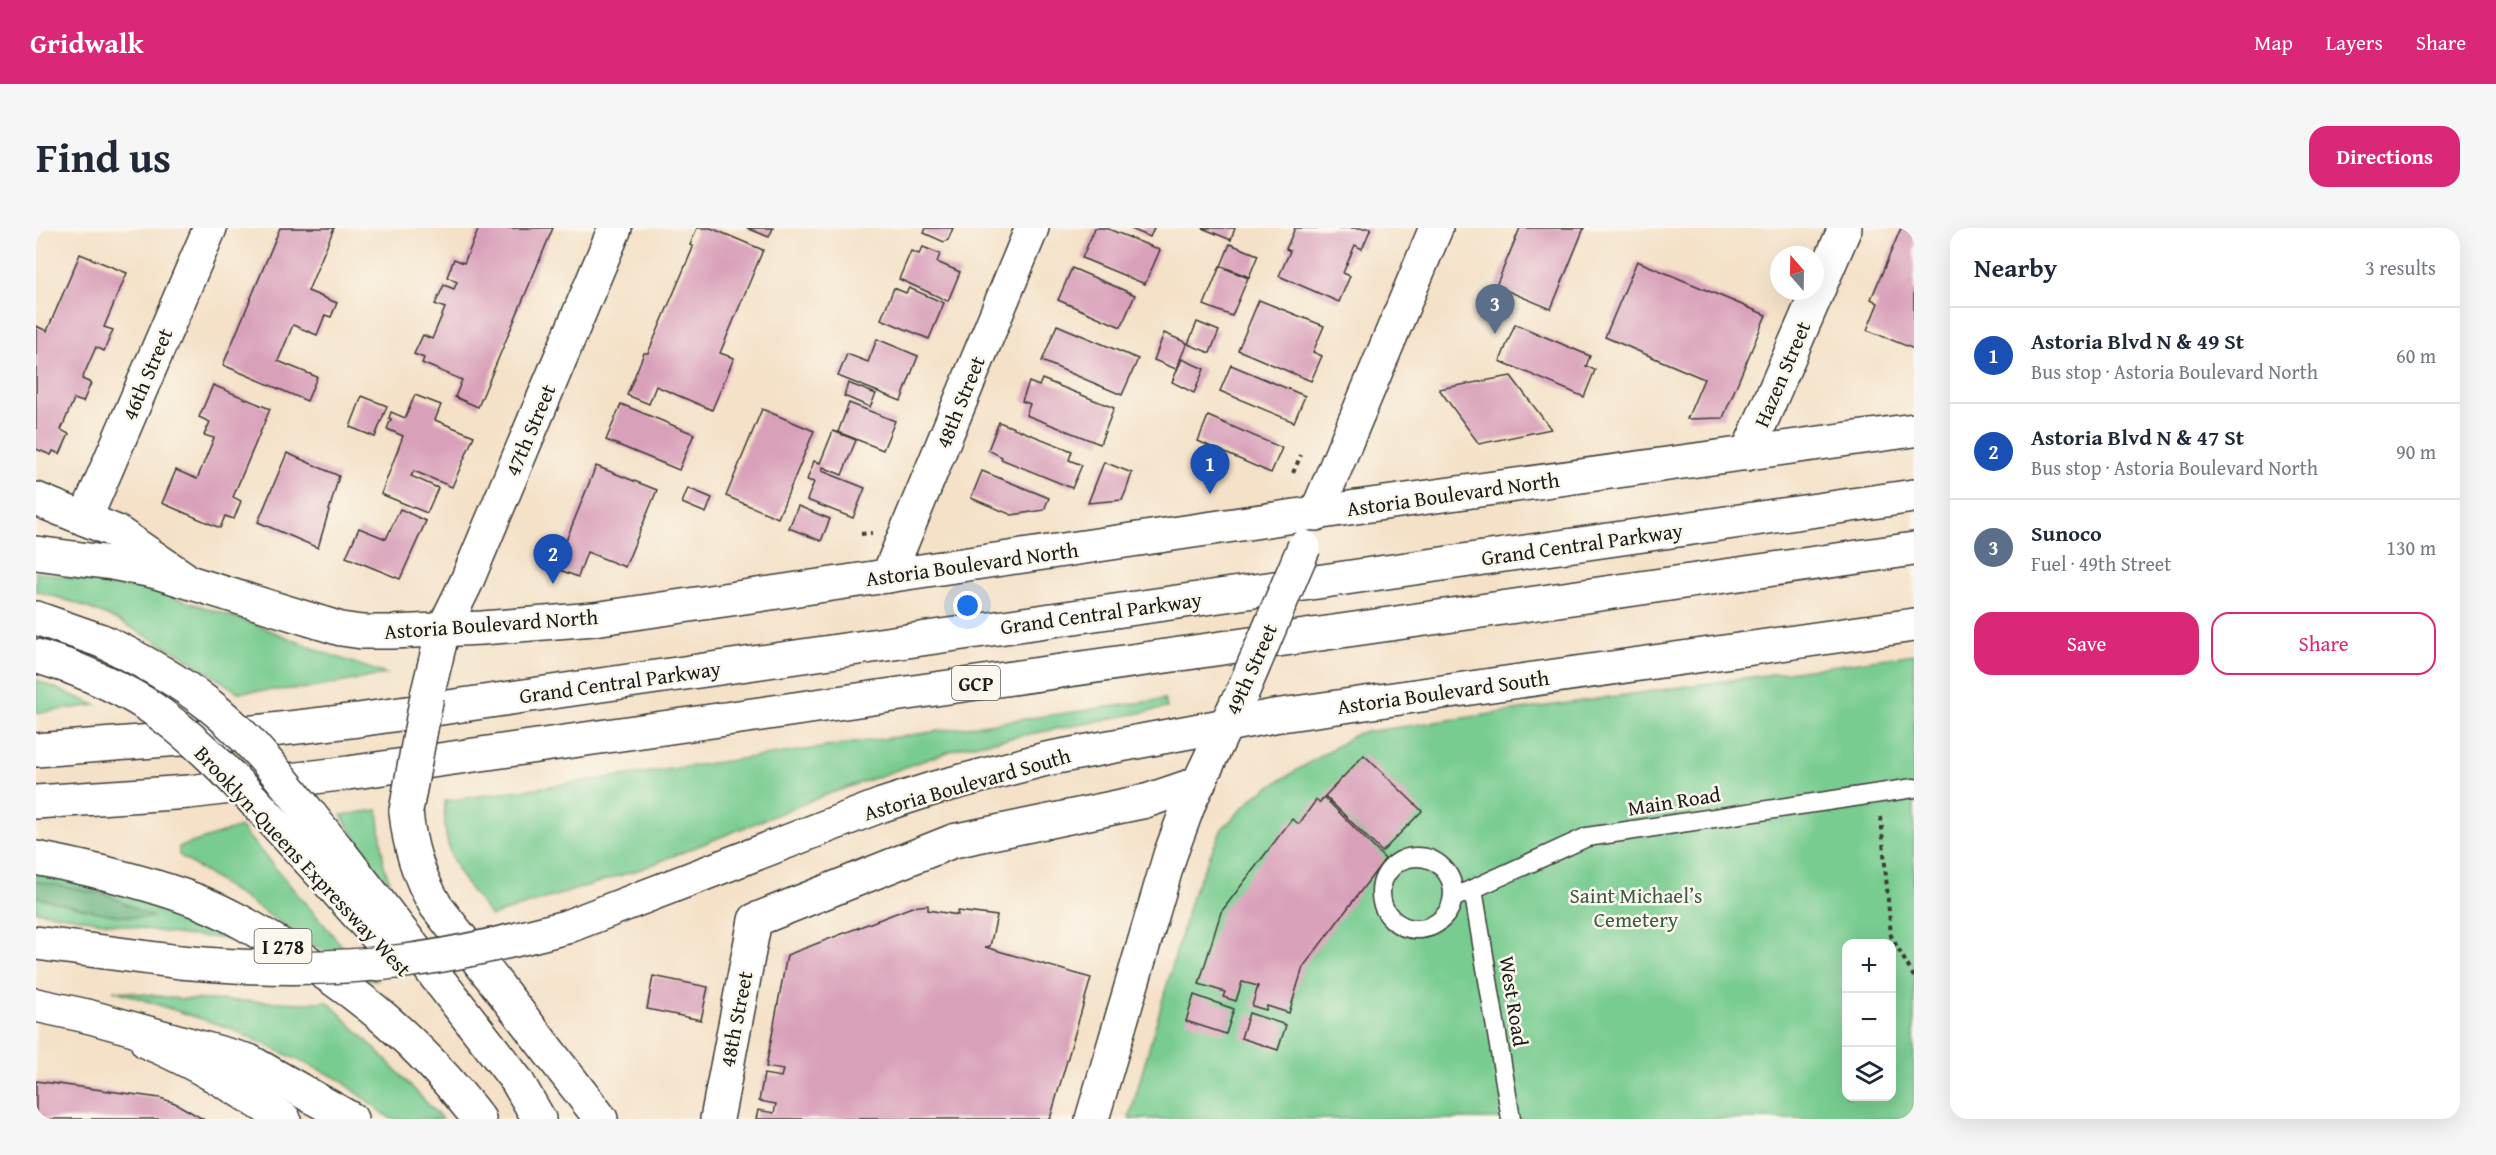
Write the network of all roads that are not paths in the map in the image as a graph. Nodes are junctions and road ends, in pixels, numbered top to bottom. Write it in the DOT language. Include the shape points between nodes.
graph roads {
  1 [pos="210,228"];
  2 [pos="615,228"];
  3 [pos="1032,228"];
  4 [pos="1436,228"];
  5 [pos="1845,228"];
  6 [pos="1914,430"];
  7 [pos="1748,454"];
  8 [pos="1914,496"];
  9 [pos="36,499"];
  10 [pos="1316,514"];
  11 [pos="85,519"];
  12 [pos="1914,549"];
  13 [pos="36,553"];
  14 [pos="888,576"];
  15 [pos="190,582"];
  16 [pos="36,618"];
  17 [pos="1914,625"];
  18 [pos="443,630"];
  19 [pos="36,656"];
  20 [pos="1225,726"];
  21 [pos="36,750"];
  22 [pos="1199,783"];
  23 [pos="1914,788"];
  24 [pos="36,802"];
  25 [pos="36,858"];
  26 [pos="328,860"];
  27 [pos="1473,889"];
  28 [pos="1453,898"];
  29 [pos="36,943"];
  30 [pos="36,1005"];
  31 [pos="87,1016"];
  32 [pos="284,1119"];
  33 [pos="351,1119"];
  34 [pos="479,1119"];
  35 [pos="529,1119"];
  36 [pos="539,1119"];
  37 [pos="601,1119"];
  38 [pos="717,1119"];
  39 [pos="1092,1119"];
  40 [pos="1511,1119"];
  1 -- 11 [label="main road, 46th Street"];
  2 -- 18 [label="main road, 47th Street"];
  3 -- 14 [label="main road, 48th Street"];
  4 -- 10 [label="main road, 49th Street"];
  5 -- 7 [label="main road, Hazen Street"];
  6 -- 7 [label="main road, Astoria Boulevard North"];
  7 -- 10 [label="main road, Astoria Boulevard North"];
  8 -- 21 [label="main road, Grand Central Parkway / GCP" via="358,720 219,736"];
  9 -- 11 [label="main road"];
  10 -- 14 [label="main road, Astoria Boulevard North"];
  10 -- 20 [label="main road, 49th Street, bridge"];
  11 -- 15 [label="main road" via="117,532"];
  12 -- 24 [label="main road, GCP" via="348,773 189,792"];
  13 -- 15 [label="main road, Astoria Boulevard North" via="112,563"];
  14 -- 18 [label="main road, Astoria Boulevard North" via="594,619"];
  15 -- 18 [label="main road, Astoria Boulevard North" via="341,629 392,633"];
  16 -- 26 [label="main road, bridge" via="143,660 209,705 267,762"];
  17 -- 20 [label="main road, Astoria Boulevard South"];
  18 -- 37 [label="main road, bridge" via="406,811 413,858 436,906"];
  19 -- 26 [label="main road, Brooklyn-Queens Expressway West, bridge" via="119,688 146,705"];
  20 -- 22 [label="main road, 49th Street"];
  20 -- 29 [label="main road, Astoria Boulevard South, bridge" via="1056,757 935,788 566,927 404,961 288,968 180,962"];
  22 -- 38 [label="main road, 48th Street" via="1146,801 953,841 755,920"];
  22 -- 39 [label="main road, 49th Street" via="1170,855"];
  23 -- 27 [label="lane, Main Road" via="1587,837"];
  25 -- 34 [label="main road, I 278" via="105,872 179,895 254,929 373,1006 421,1052"];
  26 -- 35 [label="main road, Brooklyn-Queens Expressway West" via="422,988"];
  26 -- 36 [label="main road" via="517,1081"];
  27 -- 28 [label="lane, Main Road"];
  27 -- 40 [label="lane, West Road"];
  28 -- 28 [label="lane" via="1444,918 1434,926 1409,929 1388,915 1381,892 1391,869 1400,862 1421,857 1442,867 1453,887"];
  30 -- 31 [label="main road"];
  31 -- 32 [label="main road" via="176,1054"];
  31 -- 33 [label="main road" via="249,1061"];
}
